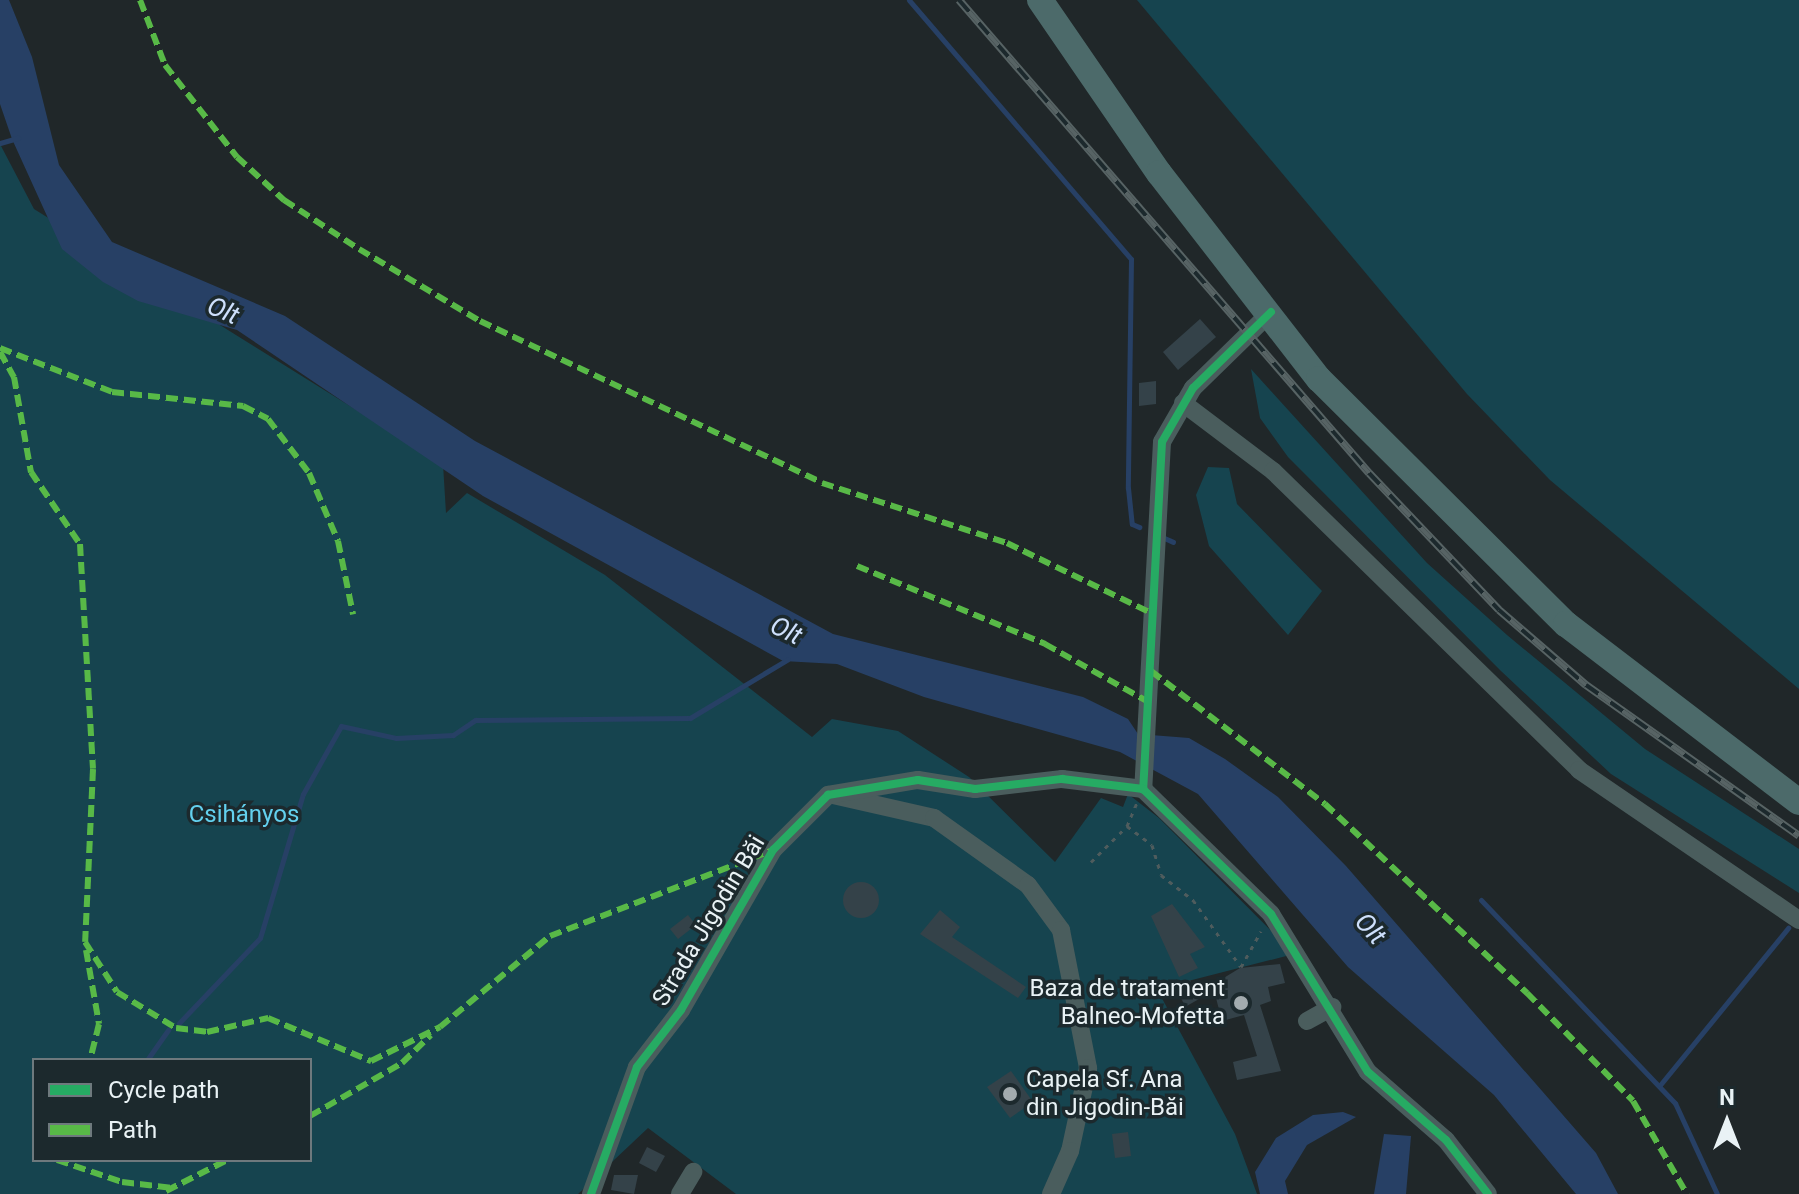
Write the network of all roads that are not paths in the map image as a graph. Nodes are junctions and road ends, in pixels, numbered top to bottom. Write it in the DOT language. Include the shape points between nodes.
graph roads {
  1 [pos="1040,0"];
  2 [pos="1271,312"];
  3 [pos="1309,357"];
  4 [pos="1183,403"];
  5 [pos="1144,779"];
  6 [pos="1799,784"];
  7 [pos="828,795"];
  8 [pos="1799,802"];
  9 [pos="1799,920"];
  10 [pos="1332,1007"];
  11 [pos="1307,1021"];
  12 [pos="693,1172"];
  13 [pos="591,1194"];
  14 [pos="680,1194"];
  15 [pos="1051,1194"];
  16 [pos="1488,1194"];
  1 -- 2 [label="highway" via="1135,141"];
  2 -- 3 [label="highway"];
  2 -- 4 [label="street"];
  3 -- 6 [label="highway" via="1332,371 1575,614"];
  3 -- 8 [label="highway" via="1330,390 1546,606 1698,731"];
  4 -- 5 [label="street" via="1162,442 1154,485 1150,724"];
  4 -- 9 [label="street" via="1273,471 1579,770"];
  5 -- 7 [label="street, Strada Jigodin Băi" via="1062,779 975,789 918,780 862,783"];
  5 -- 10 [label="street" via="1271,914"];
  7 -- 13 [label="street, Strada Jigodin Băi" via="773,850 681,1010 637,1067"];
  7 -- 15 [label="street" via="934,818 1028,885 1061,930 1088,1068 1070,1151"];
  10 -- 11 [label="street"];
  10 -- 16 [label="street" via="1368,1072 1446,1140"];
  12 -- 14 [label="street"];
}
